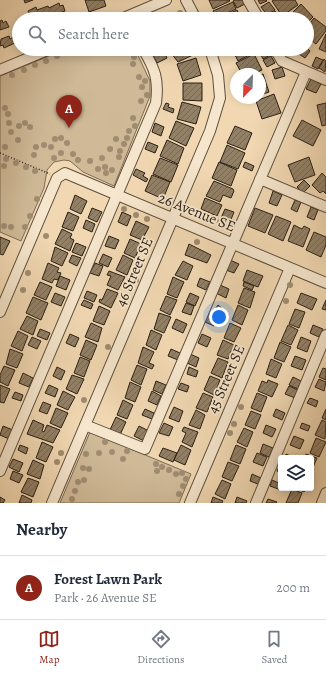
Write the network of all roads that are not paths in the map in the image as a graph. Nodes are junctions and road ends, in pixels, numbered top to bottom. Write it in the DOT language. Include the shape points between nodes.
graph roads {
  1 [pos="166,0"];
  2 [pos="186,0"];
  3 [pos="248,0"];
  4 [pos="139,12"];
  5 [pos="192,12"];
  6 [pos="255,12"];
  7 [pos="33,56"];
  8 [pos="147,56"];
  9 [pos="212,56"];
  10 [pos="279,56"];
  11 [pos="0,70"];
  12 [pos="306,72"];
  13 [pos="326,80"];
  14 [pos="260,179"];
  15 [pos="117,195"];
  16 [pos="326,207"];
  17 [pos="173,218"];
  18 [pos="233,243"];
  19 [pos="290,268"];
  20 [pos="326,283"];
  21 [pos="0,312"];
  22 [pos="326,335"];
  23 [pos="85,425"];
  24 [pos="0,471"];
  25 [pos="326,493"];
  26 [pos="52,503"];
  27 [pos="190,503"];
  28 [pos="256,503"];
  29 [pos="322,503"];
  1 -- 4 [label="street"];
  2 -- 5 [label="street"];
  3 -- 6 [label="street"];
  7 -- 11 [label="street"];
  8 -- 15 [label="street" via="154,69 158,86 156,102"];
  9 -- 17 [label="street, 46 Street SE" via="218,75 220,98 210,130"];
  10 -- 12 [label="street" via="282,61"];
  12 -- 13 [label="street"];
  12 -- 14 [label="street"];
  14 -- 16 [label="street"];
  14 -- 18 [label="street"];
  15 -- 17 [label="street, 26 Avenue SE"];
  15 -- 21 [label="street, 26 Avenue SE" via="65,173 57,178"];
  15 -- 24 [label="street"];
  17 -- 18 [label="street, 26 Avenue SE"];
  17 -- 23 [label="street, 46 Street SE"];
  18 -- 19 [label="street, 26 Avenue SE"];
  18 -- 23 [label="street" via="145,450"];
  19 -- 20 [label="street, 26 Avenue SE"];
  19 -- 27 [label="street, 45 Street SE"];
  22 -- 28 [label="street"];
  23 -- 26 [label="street, 46 Street SE"];
  25 -- 29 [label="street"];
}
